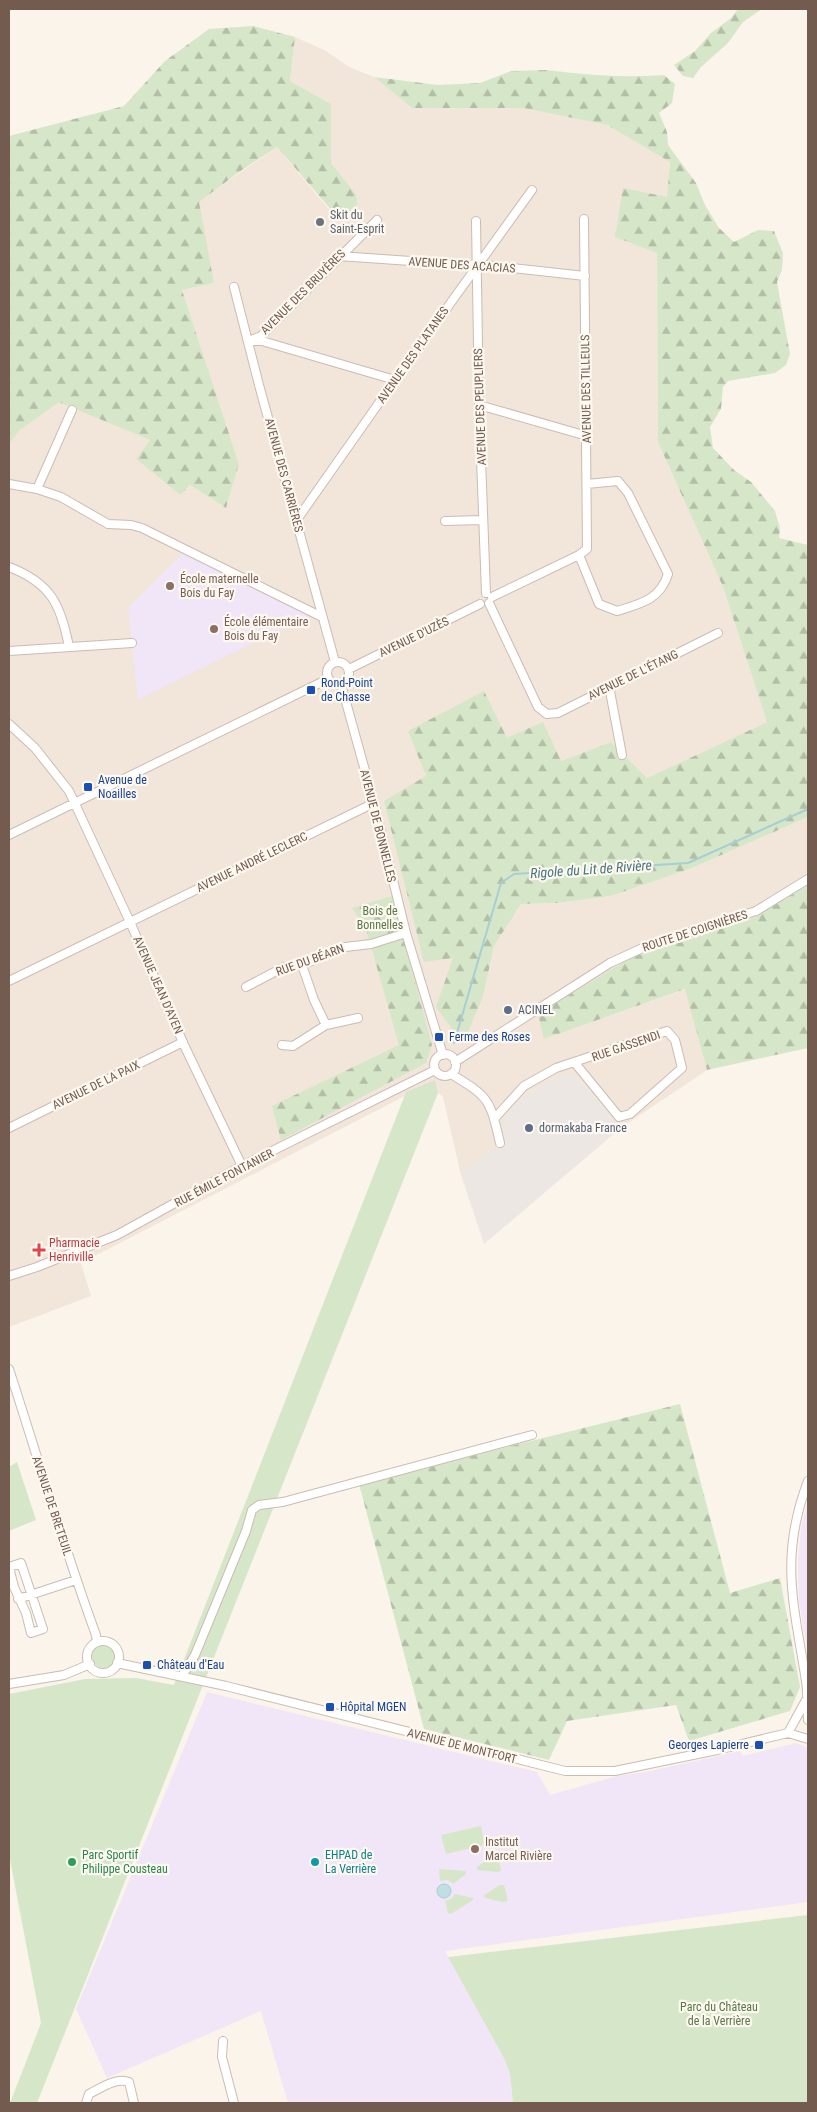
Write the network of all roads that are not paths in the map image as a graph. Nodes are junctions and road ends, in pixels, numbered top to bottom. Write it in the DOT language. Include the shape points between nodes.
graph roads {
  1 [pos="532,190"];
  2 [pos="584,218"];
  3 [pos="376,220"];
  4 [pos="476,221"];
  5 [pos="339,256"];
  6 [pos="478,264"];
  7 [pos="584,276"];
  8 [pos="234,288"];
  9 [pos="249,341"];
  10 [pos="395,380"];
  11 [pos="479,404"];
  12 [pos="72,410"];
  13 [pos="586,436"];
  14 [pos="9,484"];
  15 [pos="587,484"];
  16 [pos="37,489"];
  17 [pos="483,520"];
  18 [pos="296,521"];
  19 [pos="445,521"];
  20 [pos="580,555"];
  21 [pos="9,567"];
  22 [pos="489,598"];
  23 [pos="322,617"];
  24 [pos="718,633"];
  25 [pos="132,643"];
  26 [pos="69,647"];
  27 [pos="11,651"];
  28 [pos="335,662"];
  29 [pos="349,669"];
  30 [pos="328,679"];
  31 [pos="341,684"];
  32 [pos="609,686"];
  33 [pos="9,724"];
  34 [pos="622,755"];
  35 [pos="75,803"];
  36 [pos="374,803"];
  37 [pos="9,835"];
  38 [pos="808,880"];
  39 [pos="130,922"];
  40 [pos="406,933"];
  41 [pos="302,965"];
  42 [pos="9,981"];
  43 [pos="246,987"];
  44 [pos="358,1018"];
  45 [pos="326,1025"];
  46 [pos="183,1042"];
  47 [pos="282,1045"];
  48 [pos="443,1055"];
  49 [pos="455,1062"];
  50 [pos="575,1063"];
  51 [pos="436,1070"];
  52 [pos="451,1074"];
  53 [pos="494,1119"];
  54 [pos="9,1128"];
  55 [pos="500,1143"];
  56 [pos="242,1166"];
  57 [pos="9,1276"];
  58 [pos="9,1369"];
  59 [pos="532,1435"];
  60 [pos="808,1482"];
  61 [pos="76,1580"];
  62 [pos="32,1594"];
  63 [pos="18,1599"];
  64 [pos="97,1642"];
  65 [pos="118,1663"];
  66 [pos="90,1664"];
  67 [pos="182,1676"];
  68 [pos="9,1684"];
  69 [pos="806,1700"];
  70 [pos="808,1720"];
  71 [pos="788,1733"];
  72 [pos="808,1740"];
  73 [pos="223,2041"];
  74 [pos="86,2103"];
  75 [pos="134,2103"];
  76 [pos="234,2103"];
  1 -- 6 [label="street, AVENUE DES PLATANES"];
  2 -- 7 [label="street, AVENUE DES TILLEULS"];
  3 -- 5 [label="street, AVENUE DES BRUYÈRES"];
  4 -- 6 [label="street, AVENUE DES PEUPLIERS"];
  5 -- 6 [label="street, AVENUE DES ACACIAS"];
  5 -- 9 [label="street, AVENUE DES BRUYÈRES" via="262,336"];
  6 -- 7 [label="street, AVENUE DES ACACIAS"];
  6 -- 10 [label="street, AVENUE DES PLATANES"];
  6 -- 11 [label="street, AVENUE DES PEUPLIERS"];
  7 -- 13 [label="street, AVENUE DES TILLEULS"];
  8 -- 9 [label="street, AVENUE DES CARRIÈRES"];
  9 -- 10 [label="street" via="262,341"];
  9 -- 18 [label="street, AVENUE DES CARRIÈRES"];
  10 -- 18 [label="street, AVENUE DES PLATANES"];
  11 -- 13 [label="street"];
  11 -- 17 [label="street, AVENUE DES PEUPLIERS"];
  12 -- 16 [label="street"];
  13 -- 15 [label="street, AVENUE DES TILLEULS"];
  14 -- 16 [label="street"];
  15 -- 20 [label="street, AVENUE DES TILLEULS" via="588,544 587,550"];
  15 -- 20 [label="street" via="618,481 628,493 668,574 665,585 649,601 617,612 599,604"];
  16 -- 23 [label="street" via="73,502 108,524 142,528"];
  17 -- 19 [label="street"];
  17 -- 22 [label="street, AVENUE DES PEUPLIERS"];
  18 -- 23 [label="street, AVENUE DES CARRIÈRES"];
  20 -- 22 [label="street"];
  21 -- 26 [label="street" via="29,575 50,594 64,618"];
  22 -- 29 [label="street, AVENUE D'UZÈS"];
  22 -- 32 [label="street, AVENUE DE L'ÉTANG" via="538,707 547,714 558,713"];
  23 -- 28 [label="street, AVENUE DES CARRIÈRES"];
  24 -- 32 [label="street, AVENUE DE L'ÉTANG"];
  25 -- 26 [label="street"];
  26 -- 27 [label="street"];
  28 -- 29 [label="street" via="342,662"];
  28 -- 30 [label="street" via="327,668"];
  29 -- 31 [label="street" via="347,680"];
  30 -- 31 [label="street"];
  30 -- 35 [label="street"];
  31 -- 36 [label="street, AVENUE DE BONNELLES"];
  32 -- 34 [label="street"];
  33 -- 35 [label="street, AVENUE JEAN D'AYEN" via="53,769"];
  35 -- 37 [label="street"];
  35 -- 39 [label="street, AVENUE JEAN D'AYEN"];
  36 -- 39 [label="street, AVENUE ANDRÉ LECLERC"];
  36 -- 40 [label="street, AVENUE DE BONNELLES"];
  38 -- 49 [label="street, ROUTE DE COIGNIÈRES" via="756,911 649,945 610,963"];
  39 -- 42 [label="street, AVENUE ANDRÉ LECLERC"];
  39 -- 46 [label="street, AVENUE JEAN D'AYEN"];
  40 -- 41 [label="street, RUE DU BÉARN" via="370,944 345,947"];
  40 -- 48 [label="street, AVENUE DE BONNELLES"];
  41 -- 43 [label="street, RUE DU BÉARN" via="284,967"];
  41 -- 45 [label="street"];
  44 -- 45 [label="street"];
  45 -- 47 [label="street" via="293,1046"];
  46 -- 54 [label="street, AVENUE DE LA PAIX"];
  46 -- 56 [label="street, AVENUE JEAN D'AYEN"];
  48 -- 49 [label="street" via="450,1056"];
  48 -- 51 [label="street" via="435,1060"];
  49 -- 52 [label="street"];
  50 -- 50 [label="street, RUE GASSENDI" via="619,1117 630,1114 682,1068 675,1040 667,1031"];
  50 -- 53 [label="street, RUE GASSENDI" via="556,1068 524,1086"];
  51 -- 52 [label="street" via="441,1075"];
  51 -- 56 [label="street, RUE ÉMILE FONTANIER"];
  52 -- 53 [label="street" via="482,1094"];
  53 -- 55 [label="street"];
  56 -- 57 [label="street, RUE ÉMILE FONTANIER" via="117,1235"];
  58 -- 61 [label="street, AVENUE DE BRETEUIL"];
  59 -- 67 [label="street" via="283,1502 259,1505 252,1510 195,1654"];
  60 -- 69 [label="street" via="798,1508 790,1552 791,1590"];
  61 -- 62 [label="street"];
  61 -- 64 [label="street, AVENUE DE BRETEUIL"];
  62 -- 63 [label="street"];
  62 -- 63 [label="street" via="21,1563 9,1567"];
  62 -- 63 [label="street" via="43,1629 31,1633"];
  64 -- 65 [label="street" via="113,1644 118,1653"];
  64 -- 66 [label="street" via="88,1654"];
  65 -- 66 [label="street" via="106,1672 96,1671"];
  65 -- 67 [label="street, AVENUE DE MONTFORT"];
  66 -- 68 [label="street" via="64,1675"];
  67 -- 71 [label="street, AVENUE DE MONTFORT" via="565,1771 600,1772 632,1768"];
  69 -- 70 [label="street"];
  69 -- 71 [label="street"];
  71 -- 72 [label="street"];
  73 -- 76 [label="street" via="222,2057"];
  74 -- 75 [label="street" via="89,2094 123,2080 129,2082"];
}
